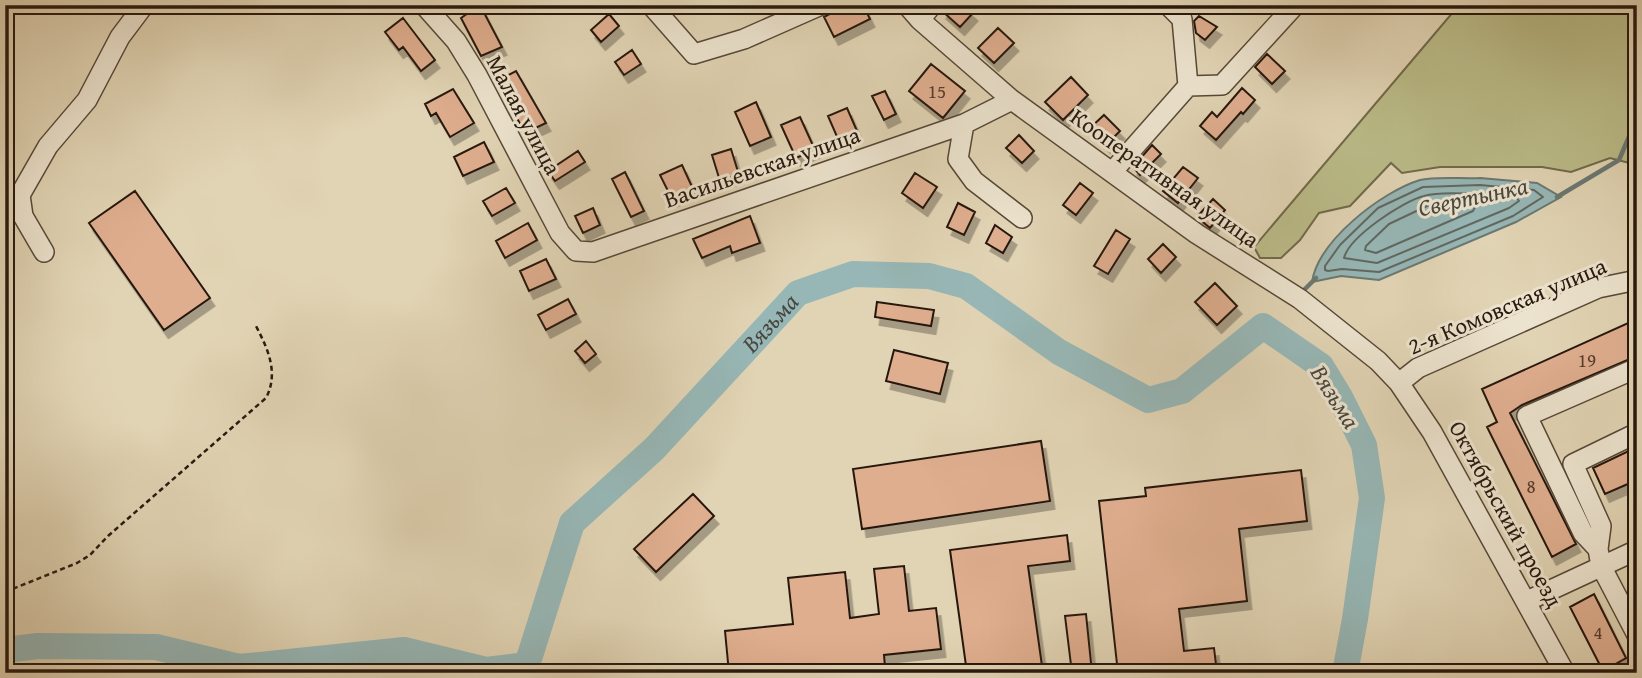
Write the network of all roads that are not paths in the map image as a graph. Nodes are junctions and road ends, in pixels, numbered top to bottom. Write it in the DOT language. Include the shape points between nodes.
graph roads {
  1 [pos="144,5"];
  2 [pos="424,5"];
  3 [pos="651,5"];
  4 [pos="821,5"];
  5 [pos="1295,5"];
  6 [pos="920,10"];
  7 [pos="1181,10"];
  8 [pos="1188,86"];
  9 [pos="1013,100"];
  10 [pos="964,124"];
  11 [pos="1113,171"];
  12 [pos="1022,218"];
  13 [pos="576,251"];
  14 [pos="44,252"];
  15 [pos="1637,280"];
  16 [pos="1637,368"];
  17 [pos="1399,383"];
  18 [pos="1637,433"];
  19 [pos="1637,550"];
  20 [pos="1600,557"];
  21 [pos="1527,601"];
  22 [pos="1637,635"];
  23 [pos="1565,673"];
  1 -- 14 [label="street" via="120,37 87,100 48,146 20,195 23,216"];
  2 -- 13 [label="street, Малая улица" via="456,41 560,233"];
  3 -- 4 [label="street" via="694,54 744,39"];
  5 -- 8 [label="street" via="1223,85"];
  6 -- 9 [label="street, Кооперативная улица"];
  7 -- 8 [label="street"];
  8 -- 11 [label="street"];
  9 -- 10 [label="street, Васильевская улица"];
  9 -- 11 [label="street, Кооперативная улица"];
  10 -- 12 [label="street" via="958,159 974,181"];
  10 -- 13 [label="street, Васильевская улица" via="593,252"];
  11 -- 17 [label="street, Кооперативная улица" via="1197,234 1300,299"];
  15 -- 17 [label="street, 2-я Комовская улица" via="1598,288 1418,368"];
  16 -- 20 [label="street" via="1527,416 1583,533"];
  17 -- 21 [label="street, Октябрьский проезд" via="1432,432"];
  18 -- 20 [label="street" via="1573,464 1601,526"];
  19 -- 20 [label="street"];
  20 -- 21 [label="street"];
  20 -- 22 [label="street"];
  21 -- 23 [label="street, Октябрьский проезд"];
}
